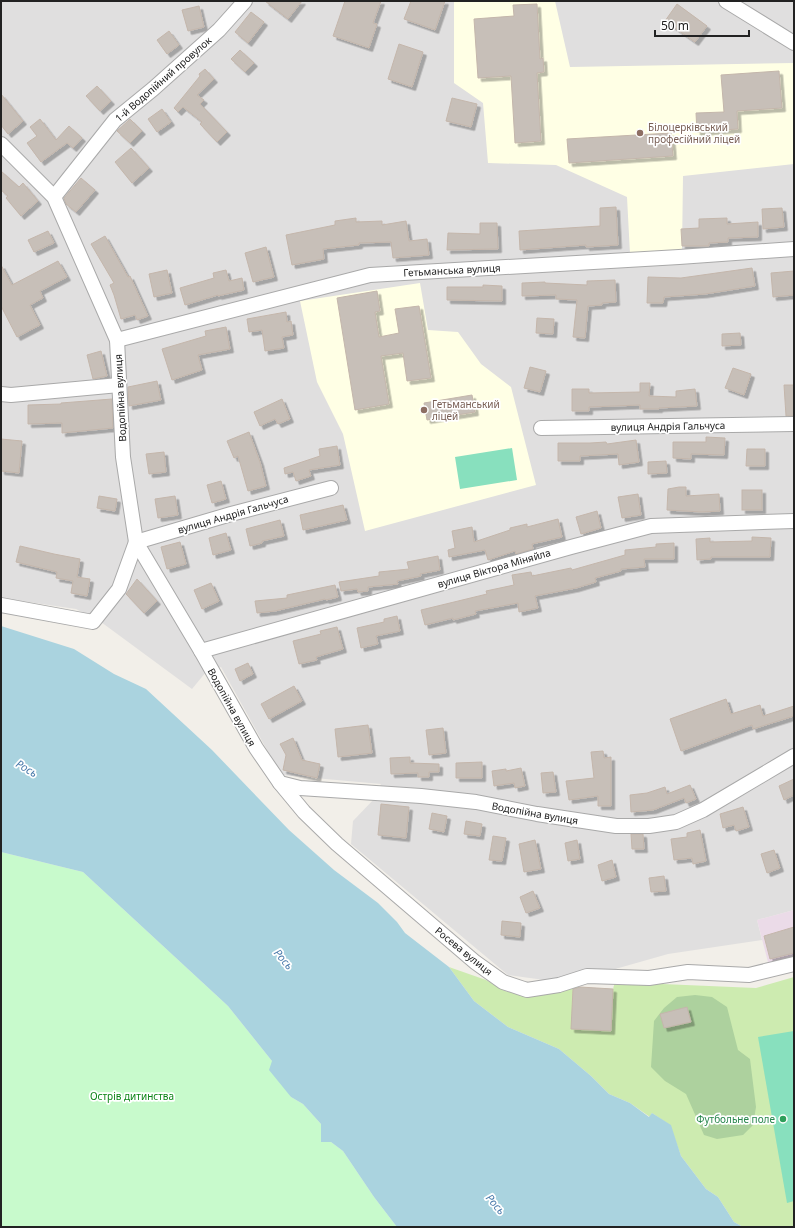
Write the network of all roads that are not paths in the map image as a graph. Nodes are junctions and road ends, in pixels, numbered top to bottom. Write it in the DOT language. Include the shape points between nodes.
graph roads {
  1 [pos="245,1"];
  2 [pos="726,1"];
  3 [pos="794,43"];
  4 [pos="1,144"];
  5 [pos="54,197"];
  6 [pos="794,249"];
  7 [pos="117,340"];
  8 [pos="119,385"];
  9 [pos="1,394"];
  10 [pos="794,424"];
  11 [pos="541,428"];
  12 [pos="331,488"];
  13 [pos="794,521"];
  14 [pos="136,542"];
  15 [pos="1,604"];
  16 [pos="201,651"];
  17 [pos="794,756"];
  18 [pos="280,783"];
  19 [pos="794,964"];
  1 -- 5 [label="street, 1-й Водопійний провулок" via="219,30 115,120"];
  2 -- 3 [label="street"];
  4 -- 5 [label="street, Водопійна вулиця"];
  5 -- 7 [label="street, Водопійна вулиця"];
  6 -- 7 [label="street, Гетьманська вулиця" via="370,275"];
  7 -- 8 [label="street, Водопійна вулиця"];
  8 -- 9 [label="street"];
  8 -- 14 [label="street, Водопійна вулиця" via="123,457"];
  10 -- 11 [label="street, вулиця Андрія Гальчуса"];
  12 -- 14 [label="street, вулиця Андрія Гальчуса"];
  13 -- 16 [label="street, вулиця Віктора Міняйла" via="651,526"];
  14 -- 15 [label="street" via="119,589 93,622"];
  14 -- 16 [label="street, Водопійна вулиця"];
  16 -- 18 [label="street, Водопійна вулиця" via="256,748"];
  17 -- 18 [label="street, Водопійна вулиця" via="702,810 676,822 649,826 616,826 434,797 300,788"];
  18 -- 19 [label="street, Росева вулиця" via="336,844 475,962 503,982 527,990 587,976 649,978 688,972 749,974"];
}
